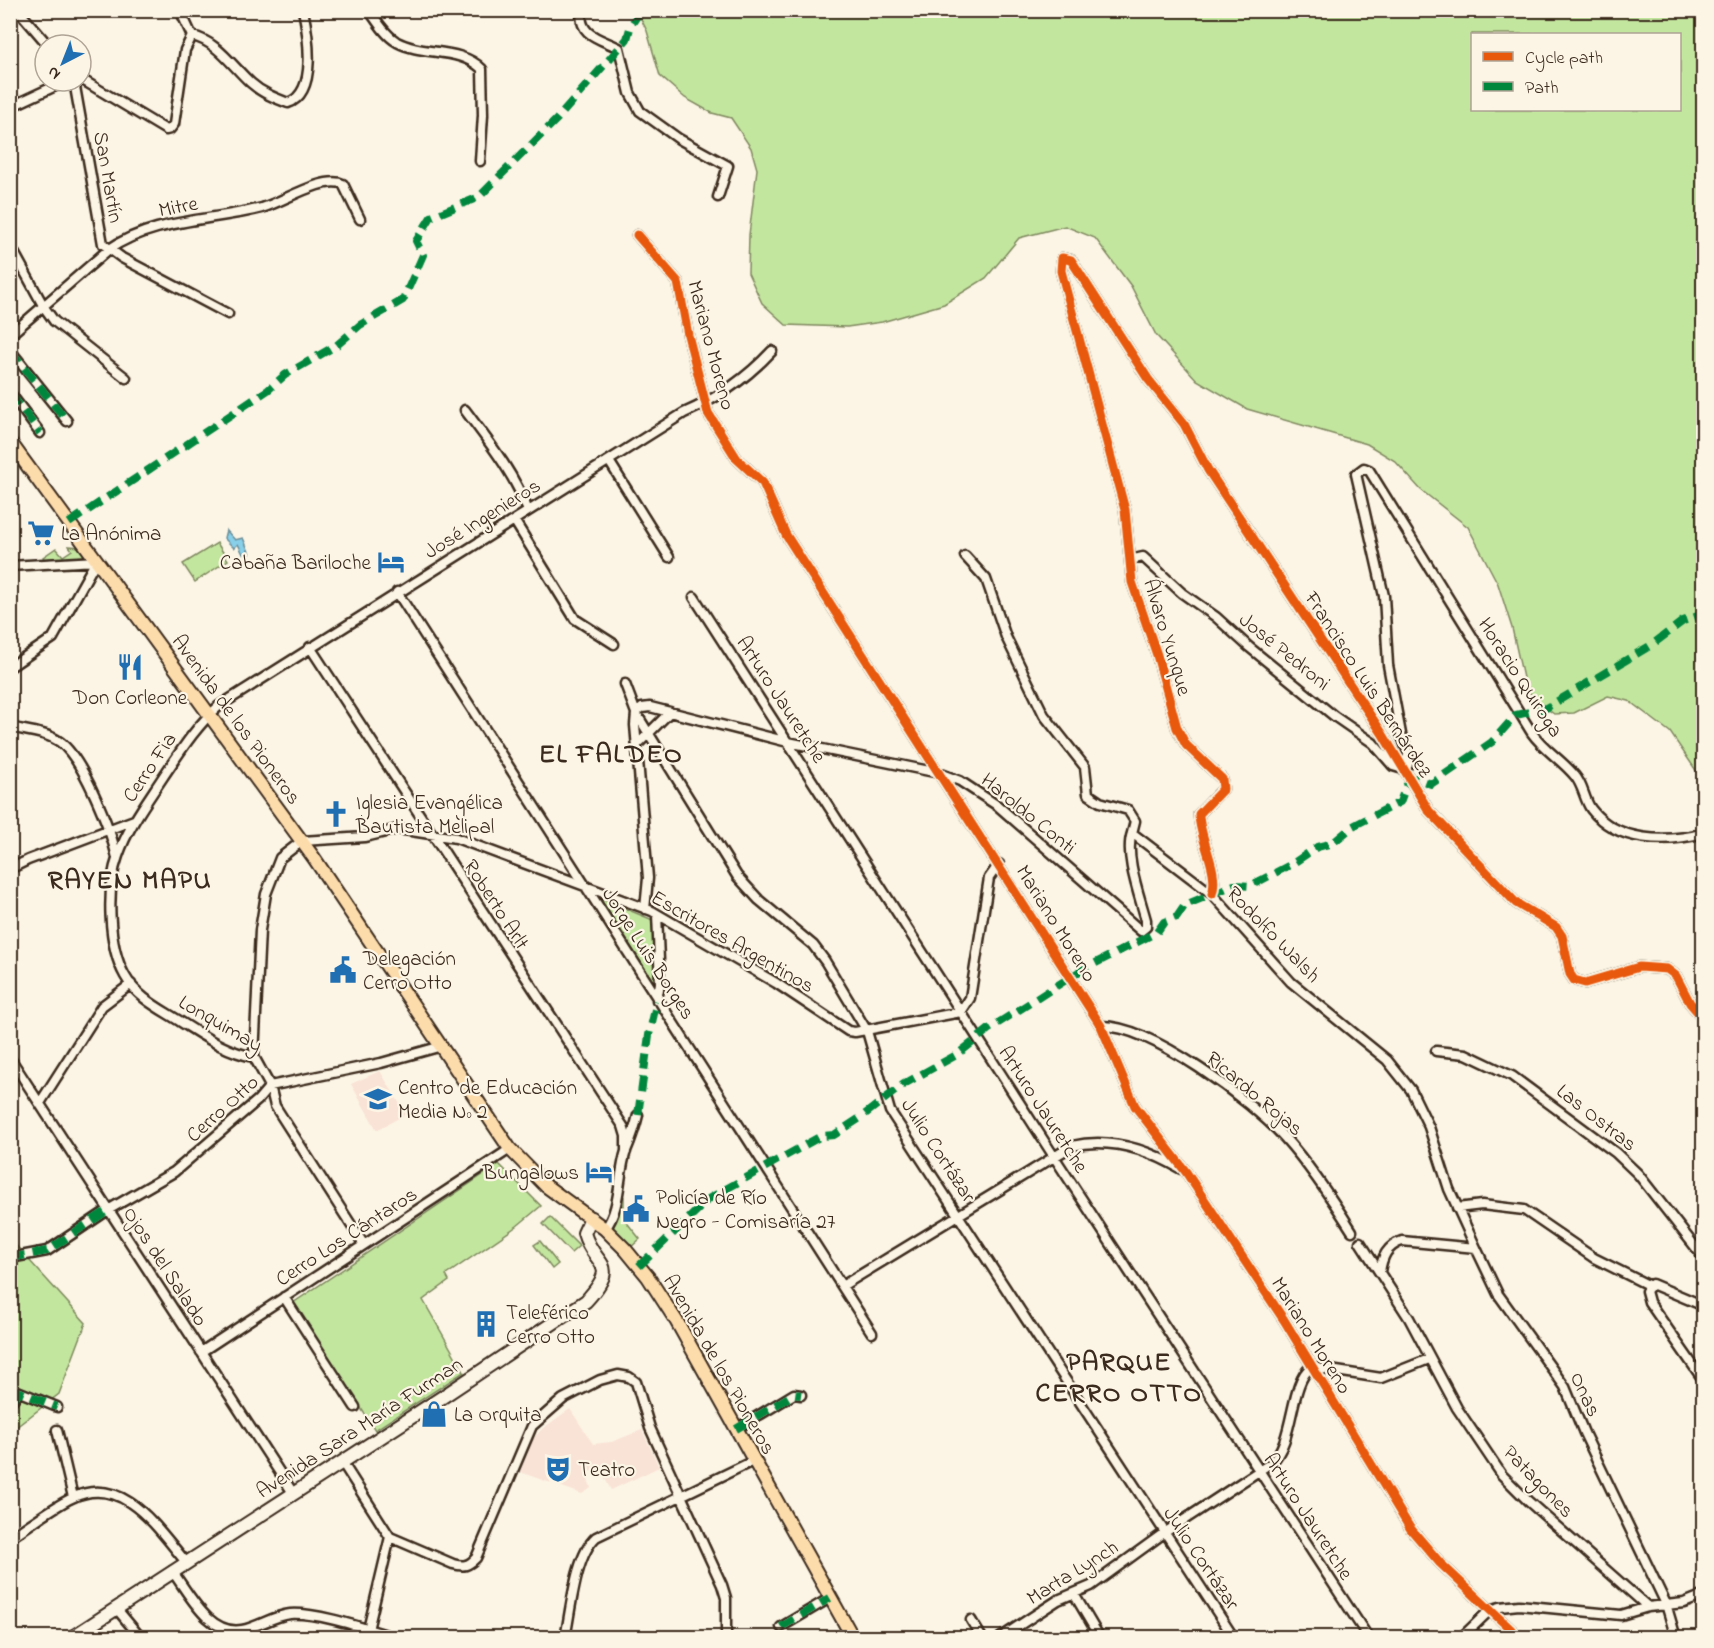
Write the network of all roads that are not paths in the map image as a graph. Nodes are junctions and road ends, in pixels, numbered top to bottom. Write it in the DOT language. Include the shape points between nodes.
graph roads {
  1 [pos="18,10"];
  2 [pos="180,10"];
  3 [pos="303,10"];
  4 [pos="369,10"];
  5 [pos="582,10"];
  6 [pos="38,33"];
  7 [pos="192,36"];
  8 [pos="93,86"];
  9 [pos="40,93"];
  10 [pos="76,93"];
  11 [pos="10,107"];
  12 [pos="480,161"];
  13 [pos="718,197"];
  14 [pos="360,219"];
  15 [pos="637,235"];
  16 [pos="10,245"];
  17 [pos="108,250"];
  18 [pos="1062,258"];
  19 [pos="44,307"];
  20 [pos="228,314"];
  21 [pos="10,335"];
  22 [pos="10,350"];
  23 [pos="772,351"];
  24 [pos="126,378"];
  25 [pos="10,393"];
  26 [pos="705,405"];
  27 [pos="465,410"];
  28 [pos="67,421"];
  29 [pos="40,433"];
  30 [pos="10,442"];
  31 [pos="609,461"];
  32 [pos="528,511"];
  33 [pos="514,520"];
  34 [pos="965,556"];
  35 [pos="669,557"];
  36 [pos="1130,560"];
  37 [pos="96,561"];
  38 [pos="10,566"];
  39 [pos="397,592"];
  40 [pos="694,597"];
  41 [pos="614,644"];
  42 [pos="309,647"];
  43 [pos="10,668"];
  44 [pos="625,684"];
  45 [pos="670,712"];
  46 [pos="636,713"];
  47 [pos="209,714"];
  48 [pos="10,727"];
  49 [pos="650,732"];
  50 [pos="788,742"];
  51 [pos="637,745"];
  52 [pos="1402,769"];
  53 [pos="939,773"];
  54 [pos="134,820"];
  55 [pos="111,830"];
  56 [pos="429,832"];
  57 [pos="1132,833"];
  58 [pos="1704,833"];
  59 [pos="302,841"];
  60 [pos="117,859"];
  61 [pos="999,864"];
  62 [pos="10,869"];
  63 [pos="583,884"];
  64 [pos="1212,894"];
  65 [pos="645,909"];
  66 [pos="657,914"];
  67 [pos="131,984"];
  68 [pos="657,1001"];
  69 [pos="961,1012"];
  70 [pos="1704,1019"];
  71 [pos="1101,1026"];
  72 [pos="867,1031"];
  73 [pos="442,1046"];
  74 [pos="1436,1051"];
  75 [pos="254,1057"];
  76 [pos="10,1058"];
  77 [pos="270,1086"];
  78 [pos="40,1103"];
  79 [pos="638,1115"];
  80 [pos="510,1149"];
  81 [pos="626,1152"];
  82 [pos="1053,1155"];
  83 [pos="1186,1172"];
  84 [pos="1457,1208"];
  85 [pos="108,1210"];
  86 [pos="958,1215"];
  87 [pos="591,1218"];
  88 [pos="605,1229"];
  89 [pos="1352,1230"];
  90 [pos="1360,1242"];
  91 [pos="364,1245"];
  92 [pos="1476,1248"];
  93 [pos="10,1258"];
  94 [pos="1704,1258"];
  95 [pos="1380,1272"];
  96 [pos="1648,1285"];
  97 [pos="842,1286"];
  98 [pos="284,1298"];
  99 [pos="1704,1306"];
  100 [pos="872,1333"];
  101 [pos="201,1352"];
  102 [pos="1429,1359"];
  103 [pos="1311,1367"];
  104 [pos="1704,1381"];
  105 [pos="14,1391"];
  106 [pos="801,1395"];
  107 [pos="10,1403"];
  108 [pos="57,1407"];
  109 [pos="355,1407"];
  110 [pos="735,1429"];
  111 [pos="57,1430"];
  112 [pos="753,1461"];
  113 [pos="342,1462"];
  114 [pos="1259,1472"];
  115 [pos="293,1492"];
  116 [pos="73,1497"];
  117 [pos="682,1497"];
  118 [pos="1164,1533"];
  119 [pos="390,1537"];
  120 [pos="10,1538"];
  121 [pos="186,1562"];
  122 [pos="172,1571"];
  123 [pos="1074,1594"];
  124 [pos="1704,1595"];
  125 [pos="830,1598"];
  126 [pos="1666,1604"];
  127 [pos="1648,1607"];
  128 [pos="116,1608"];
  129 [pos="1490,1610"];
  130 [pos="971,1620"];
  131 [pos="781,1627"];
  132 [pos="367,1634"];
  133 [pos="1368,1637"];
  134 [pos="70,1638"];
  135 [pos="141,1638"];
  136 [pos="397,1638"];
  137 [pos="565,1638"];
  138 [pos="726,1638"];
  139 [pos="852,1638"];
  140 [pos="982,1638"];
  141 [pos="1000,1638"];
  142 [pos="1100,1638"];
  143 [pos="1234,1638"];
  144 [pos="1461,1638"];
  145 [pos="1520,1638"];
  146 [pos="1676,1638"];
  1 -- 6 [label="street"];
  2 -- 7 [label="street"];
  3 -- 7 [label="street" via="309,59 304,91 296,101 288,103 268,95 211,45"];
  4 -- 12 [label="street" via="395,40 406,46 459,57 482,69"];
  5 -- 13 [label="street" via="581,24 586,31 619,48 630,93 645,115 679,140 728,166"];
  7 -- 8 [label="street" via="184,50 174,124 170,129 165,130"];
  9 -- 11 [label="street"];
  10 -- 17 [label="street, San Martín" via="101,238"];
  14 -- 17 [label="street, Mitre" via="343,184 331,181 263,207 144,231"];
  15 -- 26 [label="street, Mariano Moreno" via="678,282"];
  16 -- 19 [label="street"];
  17 -- 19 [label="street, Mitre"];
  17 -- 20 [label="street, San Martín"];
  18 -- 36 [label="street, Álvaro Yunque" via="1061,271 1125,510"];
  18 -- 52 [label="street, Francisco Luis Bernárdez" via="1071,260 1148,379 1184,424 1208,470"];
  19 -- 21 [label="street, Mitre"];
  19 -- 24 [label="street" via="54,321"];
  22 -- 28 [label="street"];
  23 -- 26 [label="street, José Ingenieros" via="748,375"];
  25 -- 29 [label="street"];
  26 -- 31 [label="street, José Ingenieros" via="684,413"];
  26 -- 53 [label="street, Mariano Moreno" via="737,459 763,483 786,535"];
  27 -- 32 [label="street" via="501,457"];
  30 -- 37 [label="main road, Avenida de los Pioneros"];
  31 -- 32 [label="street, José Ingenieros"];
  31 -- 35 [label="street"];
  32 -- 33 [label="street, José Ingenieros"];
  33 -- 39 [label="street, José Ingenieros"];
  33 -- 41 [label="street" via="575,619"];
  34 -- 57 [label="street" via="986,579 1006,637 1044,715 1085,767 1088,794 1128,810 1135,821"];
  36 -- 52 [label="street, José Pedroni" via="1143,557 1149,561 1182,593 1373,743 1393,766"];
  36 -- 64 [label="street, Álvaro Yunque" via="1132,582 1181,738 1222,778 1223,789 1198,814 1214,873"];
  37 -- 38 [label="street"];
  37 -- 43 [label="street" via="53,638"];
  37 -- 47 [label="main road, Avenida de los Pioneros"];
  39 -- 42 [label="street, José Ingenieros"];
  39 -- 63 [label="street, Jorge Luis Borges"];
  40 -- 50 [label="street, Arturo Jauretche"];
  42 -- 47 [label="street, José Ingenieros"];
  42 -- 56 [label="street, Roberto Arlt"];
  44 -- 46 [label="street, Julio Cortázar"];
  45 -- 46 [label="street, Haroldo Conti" via="650,707"];
  45 -- 49 [label="street"];
  45 -- 50 [label="street, Haroldo Conti"];
  46 -- 49 [label="street, Julio Cortázar"];
  46 -- 51 [label="street"];
  47 -- 54 [label="street, Cerro Fia"];
  47 -- 59 [label="main road, Avenida de los Pioneros"];
  48 -- 55 [label="street, Lonquimay" via="45,735 69,751"];
  49 -- 51 [label="street"];
  49 -- 72 [label="street, Julio Cortázar" via="737,876 813,945"];
  50 -- 53 [label="street, Haroldo Conti"];
  50 -- 69 [label="street, Arturo Jauretche"];
  51 -- 65 [label="street" via="648,878"];
  52 -- 58 [label="street, Horacio Quiroga" via="1408,765 1408,752 1388,664 1384,596 1356,474 1364,468 1370,470 1532,733 1543,748 1574,774 1591,809 1616,828 1646,838 1660,840"];
  52 -- 70 [label="street, Francisco Luis Bernárdez" via="1451,837 1516,903 1556,927 1574,980 1585,983 1639,967 1667,969 1676,976 1690,1003"];
  53 -- 57 [label="street, Haroldo Conti" via="960,781 998,806 1141,931 1146,920 1133,868"];
  53 -- 61 [label="street, Mariano Moreno"];
  54 -- 55 [label="street, Cerro Fia"];
  54 -- 60 [label="street, Lonquimay"];
  55 -- 60 [label="street, Lonquimay"];
  55 -- 62 [label="street, Cerro Fia"];
  56 -- 59 [label="street, Escritores Argentinos" via="398,829 365,837"];
  56 -- 63 [label="street, Escritores Argentinos"];
  56 -- 81 [label="street, Roberto Arlt" via="623,1126"];
  57 -- 64 [label="street, Rodolfo Walsh"];
  59 -- 73 [label="main road, Avenida de los Pioneros"];
  59 -- 75 [label="street" via="280,858 264,901"];
  60 -- 67 [label="street, Lonquimay" via="111,924 116,951"];
  61 -- 69 [label="street" via="989,878 970,999"];
  61 -- 71 [label="street, Mariano Moreno"];
  63 -- 65 [label="street, Escritores Argentinos"];
  63 -- 68 [label="street, Jorge Luis Borges"];
  64 -- 84 [label="street, Rodolfo Walsh" via="1291,982 1359,1035 1400,1074 1422,1108"];
  65 -- 66 [label="street, Escritores Argentinos"];
  66 -- 68 [label="street"];
  66 -- 72 [label="street, Escritores Argentinos" via="777,983 848,1031"];
  67 -- 75 [label="street, Lonquimay" via="144,998 225,1049"];
  67 -- 78 [label="street" via="102,1006"];
  68 -- 97 [label="street, Jorge Luis Borges"];
  69 -- 72 [label="street, Escritores Argentinos"];
  69 -- 82 [label="street, Arturo Jauretche"];
  71 -- 83 [label="street, Mariano Moreno" via="1135,1106"];
  71 -- 89 [label="street, Ricardo Rojas" via="1122,1028 1179,1054 1250,1107 1296,1150"];
  72 -- 86 [label="street, Julio Cortázar" via="890,1111"];
  73 -- 77 [label="street, Cerro Otto"];
  73 -- 80 [label="main road, Avenida de los Pioneros"];
  74 -- 94 [label="street, Las Ostras" via="1457,1051 1512,1076 1616,1153 1638,1174"];
  75 -- 77 [label="street, Lonquimay"];
  76 -- 78 [label="street, Ojos del Salado"];
  77 -- 85 [label="street, Cerro Otto" via="187,1164"];
  77 -- 91 [label="street, Lonquimay" via="275,1106"];
  78 -- 85 [label="street, Ojos del Salado"];
  79 -- 81 [label="street"];
  80 -- 87 [label="main road, Avenida de los Pioneros" via="546,1186"];
  80 -- 91 [label="street, Cerro Los Cántaros"];
  81 -- 88 [label="street" via="612,1219"];
  82 -- 83 [label="street" via="1084,1143 1120,1144 1148,1152"];
  82 -- 86 [label="street"];
  82 -- 114 [label="street, Arturo Jauretche"];
  83 -- 103 [label="street, Mariano Moreno"];
  84 -- 92 [label="street, Onas"];
  84 -- 96 [label="street" via="1482,1205 1524,1209 1594,1258"];
  85 -- 93 [label="street, Cerro Otto" via="48,1251"];
  85 -- 101 [label="street, Ojos del Salado"];
  86 -- 97 [label="street"];
  86 -- 118 [label="street, Julio Cortázar"];
  87 -- 88 [label="main road, Avenida de los Pioneros"];
  87 -- 113 [label="main road, Avenida Sara María Furman" via="584,1233 587,1244 601,1260 604,1280 586,1301"];
  88 -- 110 [label="main road, Avenida de los Pioneros" via="648,1276"];
  90 -- 95 [label="street"];
  91 -- 98 [label="street, Cerro Los Cántaros"];
  92 -- 95 [label="street" via="1402,1241 1384,1255"];
  92 -- 126 [label="street, Onas" via="1498,1294 1566,1388"];
  95 -- 102 [label="street"];
  96 -- 99 [label="street" via="1657,1285"];
  96 -- 104 [label="street" via="1649,1302"];
  97 -- 100 [label="street, Jorge Luis Borges"];
  98 -- 101 [label="street, Cerro Los Cántaros"];
  98 -- 109 [label="street"];
  101 -- 115 [label="street, Ojos del Salado"];
  102 -- 103 [label="street" via="1381,1378"];
  102 -- 127 [label="street, Patagones" via="1507,1481"];
  103 -- 114 [label="street, Marta Lynch" via="1302,1378 1282,1449"];
  103 -- 129 [label="street, Mariano Moreno" via="1410,1528"];
  105 -- 107 [label="street"];
  105 -- 108 [label="street"];
  106 -- 110 [label="street" via="794,1394"];
  110 -- 112 [label="main road, Avenida de los Pioneros"];
  111 -- 116 [label="street"];
  112 -- 117 [label="street"];
  112 -- 125 [label="main road, Avenida de los Pioneros"];
  113 -- 115 [label="main road, Avenida Sara María Furman"];
  113 -- 119 [label="street"];
  114 -- 118 [label="street, Marta Lynch"];
  114 -- 133 [label="street, Arturo Jauretche"];
  115 -- 121 [label="main road, Avenida Sara María Furman"];
  116 -- 120 [label="street"];
  116 -- 121 [label="street" via="115,1492 153,1524"];
  117 -- 119 [label="street" via="650,1428 636,1382 618,1375 564,1399 532,1426 470,1565 453,1564"];
  117 -- 137 [label="street" via="589,1543"];
  117 -- 138 [label="street" via="722,1585 726,1598"];
  118 -- 123 [label="street, Marta Lynch"];
  118 -- 143 [label="street, Julio Cortázar"];
  119 -- 132 [label="street"];
  121 -- 122 [label="main road, Avenida Sara María Furman"];
  122 -- 128 [label="main road, Avenida Sara María Furman"];
  122 -- 132 [label="street" via="217,1626 243,1630 290,1614"];
  123 -- 141 [label="street, Marta Lynch" via="1058,1600"];
  123 -- 142 [label="street"];
  124 -- 126 [label="street" via="1684,1603"];
  125 -- 131 [label="street"];
  125 -- 139 [label="main road, Avenida de los Pioneros"];
  126 -- 127 [label="street"];
  126 -- 146 [label="street, Onas"];
  127 -- 129 [label="street" via="1608,1615 1519,1605"];
  128 -- 134 [label="main road, Avenida Sara María Furman"];
  128 -- 135 [label="street"];
  129 -- 144 [label="street"];
  129 -- 145 [label="street, Mariano Moreno"];
  130 -- 140 [label="street"];
  132 -- 136 [label="street"];
}
